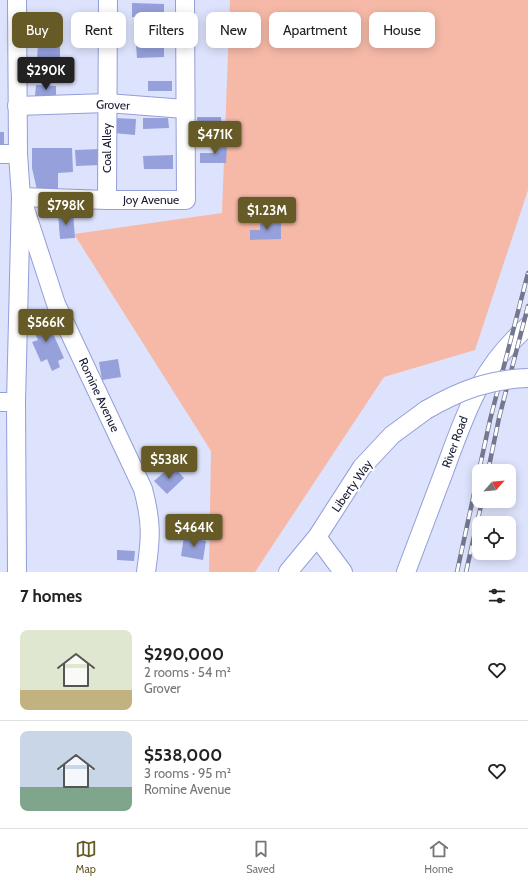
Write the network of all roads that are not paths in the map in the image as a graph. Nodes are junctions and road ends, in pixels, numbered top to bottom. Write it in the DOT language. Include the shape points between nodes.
graph roads {
  1 [pos="17,0"];
  2 [pos="108,0"];
  3 [pos="185,0"];
  4 [pos="107,103"];
  5 [pos="17,106"];
  6 [pos="185,109"];
  7 [pos="0,154"];
  8 [pos="18,154"];
  9 [pos="21,197"];
  10 [pos="107,200"];
  11 [pos="528,326"];
  12 [pos="528,378"];
  13 [pos="8,402"];
  14 [pos="318,537"];
  15 [pos="17,572"];
  16 [pos="146,572"];
  17 [pos="288,572"];
  18 [pos="343,572"];
  19 [pos="406,572"];
  1 -- 5 [label="street, Romine Avenue"];
  2 -- 4 [label="street, Coal Alley"];
  3 -- 6 [label="street"];
  4 -- 5 [label="street, Grover"];
  4 -- 6 [label="street, Grover"];
  4 -- 10 [label="street, Coal Alley"];
  5 -- 8 [label="street, Romine Avenue"];
  6 -- 10 [label="street, Joy Avenue" via="186,200"];
  7 -- 8 [label="street"];
  8 -- 9 [label="street, Romine Avenue"];
  9 -- 10 [label="street, Joy Avenue"];
  9 -- 13 [label="street, Romine Avenue"];
  9 -- 16 [label="street, Romine Avenue" via="56,304 143,489 149,513 151,538"];
  11 -- 19 [label="street, River Road" via="511,341 486,372 468,406"];
  12 -- 14 [label="street, Liberty Way, bridge" via="480,385 453,395 426,410 392,435 362,468"];
  13 -- 15 [label="street, Romine Avenue"];
  14 -- 17 [label="street, Liberty Way"];
  14 -- 18 [label="street"];
}
